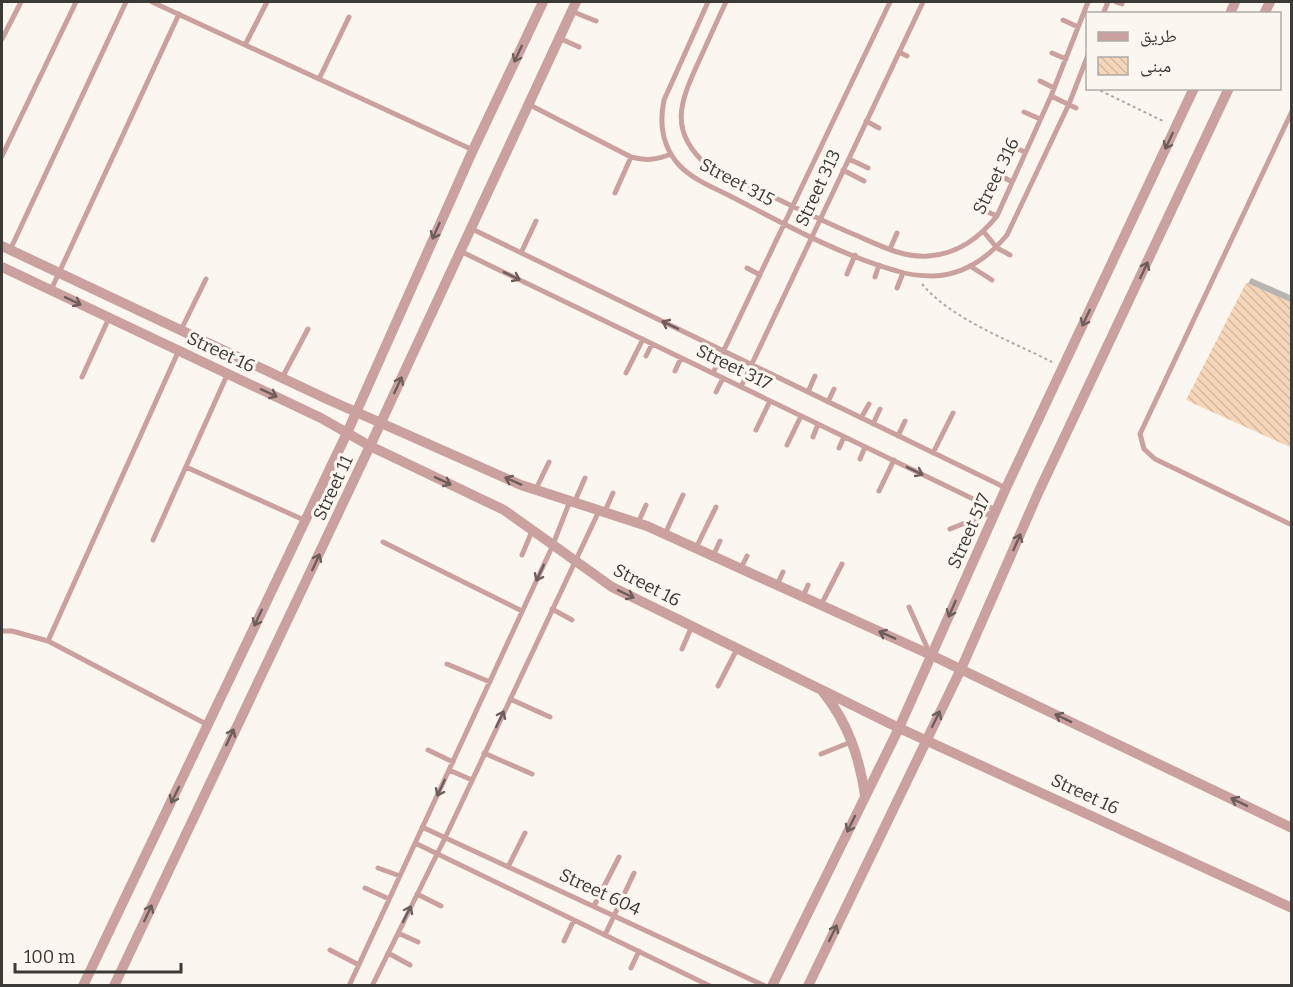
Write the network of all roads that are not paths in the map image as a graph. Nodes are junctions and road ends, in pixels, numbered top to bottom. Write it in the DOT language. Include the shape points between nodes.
graph roads {
  1 [pos="21,2"];
  2 [pos="76,2"];
  3 [pos="126,2"];
  4 [pos="152,2"];
  5 [pos="267,2"];
  6 [pos="543,2"];
  7 [pos="708,2"];
  8 [pos="726,2"];
  9 [pos="890,2"];
  10 [pos="923,2"];
  11 [pos="1088,2"];
  12 [pos="574,6"];
  13 [pos="179,14"];
  14 [pos="350,17"];
  15 [pos="1063,20"];
  16 [pos="596,21"];
  17 [pos="914,21"];
  18 [pos="921,25"];
  19 [pos="1078,27"];
  20 [pos="559,38"];
  21 [pos="2,39"];
  22 [pos="245,45"];
  23 [pos="579,47"];
  24 [pos="899,52"];
  25 [pos="1052,53"];
  26 [pos="907,56"];
  27 [pos="1066,59"];
  28 [pos="1086,62"];
  29 [pos="680,65"];
  30 [pos="694,71"];
  31 [pos="319,79"];
  32 [pos="886,79"];
  33 [pos="1040,81"];
  34 [pos="892,84"];
  35 [pos="1054,88"];
  36 [pos="1193,90"];
  37 [pos="1228,90"];
  38 [pos="1051,96"];
  39 [pos="528,104"];
  40 [pos="1069,104"];
  41 [pos="1077,108"];
  42 [pos="1292,111"];
  43 [pos="1024,112"];
  44 [pos="1040,119"];
  45 [pos="866,121"];
  46 [pos="879,128"];
  47 [pos="1055,133"];
  48 [pos="1063,136"];
  49 [pos="1013,147"];
  50 [pos="473,150"];
  51 [pos="1025,152"];
  52 [pos="671,154"];
  53 [pos="2,156"];
  54 [pos="631,157"];
  55 [pos="849,159"];
  56 [pos="1040,165"];
  57 [pos="868,168"];
  58 [pos="1048,168"];
  59 [pos="843,170"];
  60 [pos="998,174"];
  61 [pos="864,181"];
  62 [pos="1012,182"];
  63 [pos="615,193"];
  64 [pos="792,206"];
  65 [pos="983,210"];
  66 [pos="997,216"];
  67 [pos="820,219"];
  68 [pos="536,221"];
  69 [pos="1015,221"];
  70 [pos="784,224"];
  71 [pos="1022,224"];
  72 [pos="470,228"];
  73 [pos="984,232"];
  74 [pos="897,233"];
  75 [pos="812,237"];
  76 [pos="6,248"];
  77 [pos="996,248"];
  78 [pos="890,249"];
  79 [pos="460,251"];
  80 [pos="520,253"];
  81 [pos="855,255"];
  82 [pos="1010,255"];
  83 [pos="879,265"];
  84 [pos="970,266"];
  85 [pos="2,267"];
  86 [pos="747,268"];
  87 [pos="59,273"];
  88 [pos="903,273"];
  89 [pos="847,274"];
  90 [pos="760,275"];
  91 [pos="875,277"];
  92 [pos="206,279"];
  93 [pos="992,280"];
  94 [pos="897,288"];
  95 [pos="51,290"];
  96 [pos="109,318"];
  97 [pos="308,329"];
  98 [pos="181,330"];
  99 [pos="643,339"];
  100 [pos="652,344"];
  101 [pos="178,350"];
  102 [pos="723,351"];
  103 [pos="646,356"];
  104 [pos="681,358"];
  105 [pos="751,365"];
  106 [pos="675,371"];
  107 [pos="626,373"];
  108 [pos="713,373"];
  109 [pos="228,374"];
  110 [pos="815,376"];
  111 [pos="82,377"];
  112 [pos="282,378"];
  113 [pos="723,378"];
  114 [pos="741,387"];
  115 [pos="834,389"];
  116 [pos="716,392"];
  117 [pos="808,392"];
  118 [pos="770,401"];
  119 [pos="828,402"];
  120 [pos="869,404"];
  121 [pos="880,409"];
  122 [pos="356,411"];
  123 [pos="953,413"];
  124 [pos="801,416"];
  125 [pos="861,418"];
  126 [pos="905,421"];
  127 [pos="381,422"];
  128 [pos="818,424"];
  129 [pos="873,424"];
  130 [pos="756,430"];
  131 [pos="347,433"];
  132 [pos="898,436"];
  133 [pos="813,437"];
  134 [pos="844,437"];
  135 [pos="370,446"];
  136 [pos="787,446"];
  137 [pos="865,447"];
  138 [pos="839,448"];
  139 [pos="933,453"];
  140 [pos="860,459"];
  141 [pos="894,460"];
  142 [pos="549,462"];
  143 [pos="186,466"];
  144 [pos="585,478"];
  145 [pos="1006,488"];
  146 [pos="536,489"];
  147 [pos="879,491"];
  148 [pos="613,493"];
  149 [pos="683,495"];
  150 [pos="573,500"];
  151 [pos="646,505"];
  152 [pos="716,507"];
  153 [pos="602,510"];
  154 [pos="996,510"];
  155 [pos="304,520"];
  156 [pos="638,523"];
  157 [pos="1292,525"];
  158 [pos="950,529"];
  159 [pos="532,531"];
  160 [pos="665,534"];
  161 [pos="153,540"];
  162 [pos="383,542"];
  163 [pos="720,542"];
  164 [pos="552,547"];
  165 [pos="696,548"];
  166 [pos="522,555"];
  167 [pos="713,556"];
  168 [pos="747,556"];
  169 [pos="574,562"];
  170 [pos="842,564"];
  171 [pos="741,568"];
  172 [pos="783,572"];
  173 [pos="777,585"];
  174 [pos="808,585"];
  175 [pos="803,597"];
  176 [pos="821,605"];
  177 [pos="909,607"];
  178 [pos="552,609"];
  179 [pos="522,611"];
  180 [pos="572,620"];
  181 [pos="692,626"];
  182 [pos="2,631"];
  183 [pos="48,642"];
  184 [pos="682,648"];
  185 [pos="737,649"];
  186 [pos="931,655"];
  187 [pos="447,664"];
  188 [pos="961,669"];
  189 [pos="490,682"];
  190 [pos="718,686"];
  191 [pos="821,689"];
  192 [pos="510,699"];
  193 [pos="550,717"];
  194 [pos="208,725"];
  195 [pos="899,728"];
  196 [pos="926,739"];
  197 [pos="853,741"];
  198 [pos="428,750"];
  199 [pos="484,753"];
  200 [pos="821,754"];
  201 [pos="453,762"];
  202 [pos="449,770"];
  203 [pos="532,774"];
  204 [pos="472,780"];
  205 [pos="865,797"];
  206 [pos="422,827"];
  207 [pos="1292,828"];
  208 [pos="525,833"];
  209 [pos="445,838"];
  210 [pos="415,843"];
  211 [pos="437,853"];
  212 [pos="619,857"];
  213 [pos="508,867"];
  214 [pos="378,868"];
  215 [pos="634,873"];
  216 [pos="400,876"];
  217 [pos="365,888"];
  218 [pos="417,894"];
  219 [pos="389,899"];
  220 [pos="441,906"];
  221 [pos="594,906"];
  222 [pos="1292,908"];
  223 [pos="614,915"];
  224 [pos="574,920"];
  225 [pos="398,933"];
  226 [pos="605,935"];
  227 [pos="564,940"];
  228 [pos="418,942"];
  229 [pos="330,950"];
  230 [pos="639,951"];
  231 [pos="388,953"];
  232 [pos="359,965"];
  233 [pos="410,965"];
  234 [pos="631,968"];
  235 [pos="83,986"];
  236 [pos="114,986"];
  237 [pos="349,986"];
  238 [pos="372,986"];
  239 [pos="710,986"];
  240 [pos="765,986"];
  241 [pos="772,986"];
  242 [pos="808,986"];
  1 -- 21 [label="lane"];
  2 -- 53 [label="lane"];
  3 -- 76 [label="lane"];
  4 -- 13 [label="lane"];
  5 -- 22 [label="lane"];
  6 -- 50 [label="street, Street 11, one-way"];
  7 -- 29 [label="lane, Street 315"];
  8 -- 30 [label="lane, Street 315"];
  9 -- 64 [label="lane, Street 313"];
  10 -- 17 [label="lane, Street 313"];
  11 -- 19 [label="lane, Street 316"];
  12 -- 16 [label="lane"];
  12 -- 20 [label="street, Street 11"];
  13 -- 22 [label="lane"];
  13 -- 87 [label="lane"];
  14 -- 31 [label="lane"];
  15 -- 19 [label="lane"];
  17 -- 18 [label="lane"];
  17 -- 24 [label="lane, Street 313"];
  19 -- 27 [label="lane, Street 316"];
  20 -- 23 [label="lane"];
  20 -- 39 [label="street, Street 11"];
  22 -- 31 [label="lane"];
  24 -- 26 [label="lane"];
  24 -- 32 [label="lane, Street 313"];
  25 -- 27 [label="lane"];
  27 -- 35 [label="lane, Street 316"];
  28 -- 40 [label="lane, Street 316"];
  29 -- 30 [label="lane"];
  29 -- 52 [label="lane, Street 315" via="661,114 663,135"];
  30 -- 64 [label="lane, Street 315" via="680,112 687,142 695,154 707,165"];
  31 -- 50 [label="lane"];
  32 -- 34 [label="lane"];
  32 -- 45 [label="lane, Street 313"];
  33 -- 35 [label="lane"];
  35 -- 38 [label="lane, Street 316"];
  36 -- 145 [label="street, Street 517, one-way"];
  188 -- 37 [label="street, one-way" via="1039,491"];
  38 -- 40 [label="lane"];
  38 -- 44 [label="lane, Street 316"];
  39 -- 54 [label="lane"];
  39 -- 72 [label="street, Street 11"];
  40 -- 41 [label="lane"];
  40 -- 47 [label="lane, Street 316"];
  42 -- 157 [label="lane" via="1140,434 1144,449 1155,459"];
  43 -- 44 [label="lane"];
  44 -- 51 [label="lane, Street 316"];
  45 -- 46 [label="lane"];
  45 -- 55 [label="lane, Street 313"];
  47 -- 48 [label="lane"];
  47 -- 56 [label="lane, Street 316"];
  49 -- 51 [label="lane"];
  50 -- 122 [label="street, Street 11, one-way"];
  51 -- 62 [label="lane, Street 316"];
  52 -- 54 [label="lane" via="658,159"];
  52 -- 70 [label="lane, Street 315" via="690,174"];
  54 -- 63 [label="lane"];
  55 -- 57 [label="lane"];
  55 -- 59 [label="lane, Street 313"];
  56 -- 58 [label="lane"];
  56 -- 69 [label="lane, Street 316"];
  59 -- 61 [label="lane"];
  59 -- 67 [label="lane, Street 313"];
  60 -- 62 [label="lane"];
  62 -- 66 [label="lane, Street 316"];
  64 -- 67 [label="lane, Street 315"];
  64 -- 70 [label="lane, Street 313"];
  65 -- 66 [label="lane"];
  66 -- 73 [label="lane, Street 316"];
  67 -- 75 [label="lane, Street 313"];
  67 -- 78 [label="lane, Street 316"];
  68 -- 80 [label="lane"];
  69 -- 71 [label="lane"];
  69 -- 77 [label="lane, Street 316"];
  70 -- 75 [label="lane, Street 315"];
  70 -- 90 [label="lane, Street 313"];
  72 -- 79 [label="street, Street 11"];
  72 -- 80 [label="lane, Street 317"];
  73 -- 77 [label="lane"];
  73 -- 78 [label="lane, Street 316" via="948,253 906,255"];
  74 -- 78 [label="lane"];
  75 -- 81 [label="lane, Street 316"];
  75 -- 105 [label="lane, Street 313"];
  76 -- 87 [label="street, Street 16"];
  77 -- 82 [label="lane"];
  77 -- 84 [label="lane, Street 316"];
  79 -- 99 [label="lane, Street 317, one-way"];
  127 -- 79 [label="street, Street 11, one-way"];
  102 -- 80 [label="lane, Street 317, one-way"];
  81 -- 83 [label="lane, Street 316"];
  81 -- 89 [label="lane"];
  83 -- 88 [label="lane, Street 316"];
  83 -- 91 [label="lane"];
  84 -- 88 [label="lane, Street 316" via="935,276"];
  84 -- 93 [label="lane"];
  85 -- 95 [label="street, Street 16"];
  86 -- 90 [label="lane"];
  87 -- 95 [label="lane"];
  87 -- 98 [label="street, Street 16"];
  88 -- 94 [label="lane"];
  90 -- 102 [label="lane, Street 313"];
  92 -- 98 [label="lane"];
  95 -- 96 [label="street, Street 16, one-way"];
  96 -- 101 [label="street, Street 16"];
  96 -- 111 [label="lane"];
  97 -- 112 [label="lane"];
  98 -- 112 [label="street, Street 16"];
  99 -- 100 [label="lane, Street 317"];
  99 -- 107 [label="lane"];
  100 -- 103 [label="lane"];
  100 -- 104 [label="lane, Street 317"];
  101 -- 109 [label="street, Street 16"];
  101 -- 183 [label="lane"];
  102 -- 105 [label="lane, Street 317"];
  102 -- 108 [label="lane, Street 313"];
  104 -- 106 [label="lane"];
  104 -- 108 [label="lane, Street 317"];
  105 -- 114 [label="lane, Street 313"];
  105 -- 117 [label="lane, Street 317"];
  108 -- 113 [label="lane, Street 317"];
  109 -- 131 [label="street, Street 16, one-way"];
  109 -- 143 [label="lane"];
  110 -- 117 [label="lane"];
  112 -- 122 [label="street, Street 16"];
  113 -- 114 [label="lane, Street 317"];
  113 -- 116 [label="lane"];
  114 -- 118 [label="lane, Street 317"];
  115 -- 119 [label="lane"];
  117 -- 119 [label="lane, Street 317"];
  118 -- 124 [label="lane, Street 317"];
  118 -- 130 [label="lane"];
  119 -- 125 [label="lane, Street 317"];
  120 -- 125 [label="lane"];
  121 -- 129 [label="lane"];
  122 -- 127 [label="street, Street 16"];
  122 -- 131 [label="street, Street 11"];
  123 -- 139 [label="lane"];
  124 -- 128 [label="lane, Street 317"];
  124 -- 136 [label="lane"];
  125 -- 129 [label="lane, Street 317"];
  126 -- 132 [label="lane"];
  127 -- 135 [label="street, Street 11"];
  146 -- 127 [label="street, Street 16, one-way"];
  128 -- 133 [label="lane"];
  128 -- 134 [label="lane, Street 317"];
  129 -- 132 [label="lane, Street 317"];
  131 -- 135 [label="street, Street 16"];
  131 -- 155 [label="street, Street 11"];
  132 -- 139 [label="lane, Street 317"];
  134 -- 137 [label="lane, Street 317"];
  134 -- 138 [label="lane"];
  135 -- 159 [label="street, Street 16, one-way" via="504,510"];
  236 -- 135 [label="street, Street 11, one-way"];
  137 -- 140 [label="lane"];
  137 -- 141 [label="lane, Street 317"];
  139 -- 145 [label="lane, Street 317"];
  141 -- 147 [label="lane"];
  141 -- 154 [label="lane, Street 317, one-way"];
  142 -- 146 [label="lane"];
  143 -- 155 [label="lane"];
  143 -- 161 [label="lane"];
  144 -- 150 [label="lane"];
  145 -- 154 [label="street, Street 517"];
  146 -- 150 [label="street, Street 16"];
  148 -- 153 [label="lane"];
  149 -- 160 [label="lane"];
  150 -- 153 [label="street, Street 16"];
  150 -- 164 [label="lane"];
  151 -- 156 [label="lane"];
  152 -- 165 [label="lane"];
  153 -- 156 [label="street, Street 16"];
  153 -- 169 [label="lane"];
  154 -- 158 [label="lane"];
  154 -- 186 [label="street, Street 517, one-way"];
  155 -- 194 [label="street, Street 11, one-way"];
  156 -- 160 [label="street, Street 16"];
  159 -- 164 [label="street, Street 16"];
  159 -- 166 [label="lane"];
  160 -- 165 [label="street, Street 16"];
  162 -- 179 [label="lane"];
  163 -- 167 [label="lane"];
  164 -- 169 [label="street, Street 16"];
  164 -- 179 [label="lane, one-way"];
  165 -- 167 [label="street, Street 16"];
  167 -- 171 [label="street, Street 16"];
  168 -- 171 [label="lane"];
  169 -- 178 [label="lane"];
  169 -- 181 [label="street, Street 16, one-way" via="612,587"];
  170 -- 176 [label="lane"];
  171 -- 173 [label="street, Street 16"];
  172 -- 173 [label="lane"];
  173 -- 175 [label="street, Street 16"];
  174 -- 175 [label="lane"];
  175 -- 176 [label="street, Street 16"];
  186 -- 176 [label="street, Street 16, one-way"];
  177 -- 186 [label="lane"];
  178 -- 180 [label="lane"];
  178 -- 192 [label="lane"];
  179 -- 189 [label="lane"];
  181 -- 184 [label="lane"];
  181 -- 185 [label="street, Street 16"];
  182 -- 183 [label="lane"];
  183 -- 194 [label="lane"];
  185 -- 190 [label="lane"];
  185 -- 191 [label="street, Street 16"];
  186 -- 188 [label="street, Street 16"];
  186 -- 195 [label="street, Street 517"];
  187 -- 189 [label="lane"];
  196 -- 188 [label="street, one-way"];
  207 -- 188 [label="street, Street 16, one-way"];
  189 -- 201 [label="lane"];
  191 -- 195 [label="street, Street 16"];
  191 -- 197 [label="street"];
  192 -- 193 [label="lane"];
  199 -- 192 [label="lane, one-way"];
  194 -- 235 [label="street, Street 11, one-way"];
  195 -- 196 [label="street, Street 16"];
  195 -- 205 [label="street, Street 517"];
  196 -- 222 [label="street, Street 16"];
  242 -- 196 [label="street, one-way"];
  197 -- 200 [label="lane"];
  197 -- 205 [label="street"];
  198 -- 201 [label="lane"];
  199 -- 203 [label="lane"];
  199 -- 204 [label="lane"];
  201 -- 202 [label="lane"];
  202 -- 204 [label="lane"];
  202 -- 206 [label="lane, one-way"];
  204 -- 209 [label="lane"];
  205 -- 241 [label="street, Street 517, one-way"];
  206 -- 209 [label="lane, Street 604"];
  206 -- 210 [label="lane"];
  208 -- 213 [label="lane"];
  209 -- 211 [label="lane"];
  209 -- 213 [label="lane, Street 604"];
  210 -- 211 [label="lane, Street 604"];
  210 -- 216 [label="lane"];
  211 -- 218 [label="lane"];
  211 -- 224 [label="lane, Street 604"];
  212 -- 221 [label="lane"];
  213 -- 221 [label="lane, Street 604"];
  214 -- 216 [label="lane"];
  215 -- 223 [label="lane"];
  216 -- 219 [label="lane"];
  217 -- 219 [label="lane"];
  218 -- 220 [label="lane"];
  225 -- 218 [label="lane, one-way"];
  219 -- 232 [label="lane"];
  221 -- 223 [label="lane, Street 604"];
  223 -- 226 [label="lane"];
  223 -- 240 [label="lane, Street 604"];
  224 -- 226 [label="lane, Street 604"];
  224 -- 227 [label="lane"];
  225 -- 228 [label="lane"];
  225 -- 231 [label="lane"];
  226 -- 230 [label="lane, Street 604"];
  229 -- 232 [label="lane"];
  230 -- 234 [label="lane"];
  230 -- 239 [label="lane, Street 604"];
  231 -- 233 [label="lane"];
  231 -- 238 [label="lane"];
  232 -- 237 [label="lane"];
}
